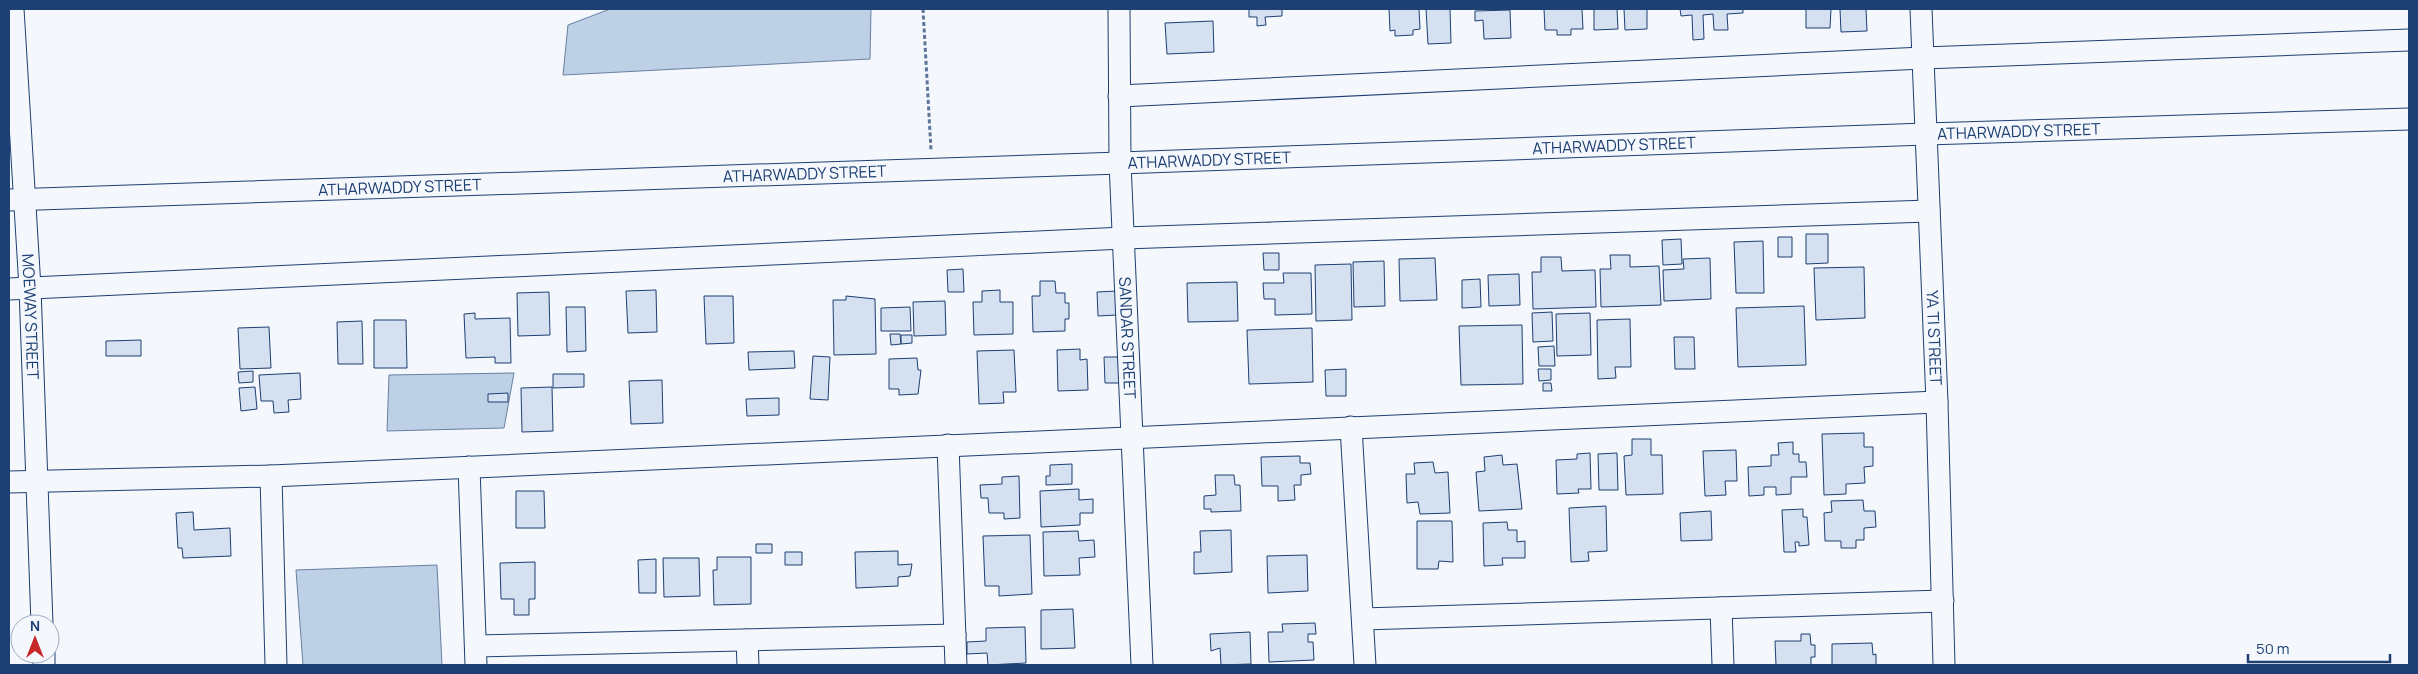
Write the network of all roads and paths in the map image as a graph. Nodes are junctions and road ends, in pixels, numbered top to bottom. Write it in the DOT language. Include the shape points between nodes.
graph roads {
  1 [pos="13,9"];
  2 [pos="923,9"];
  3 [pos="1118,9"];
  4 [pos="1921,9"];
  5 [pos="2409,40"];
  6 [pos="1923,58"];
  7 [pos="1119,96"];
  8 [pos="2409,119"];
  9 [pos="14,121"];
  10 [pos="1926,134"];
  11 [pos="1120,163"];
  12 [pos="932,169"];
  13 [pos="16,200"];
  14 [pos="1929,211"];
  15 [pos="1124,238"];
  16 [pos="30,288"];
  17 [pos="9,289"];
  18 [pos="1937,402"];
  19 [pos="1351,427"];
  20 [pos="1132,437"];
  21 [pos="948,445"];
  22 [pos="469,467"];
  23 [pos="271,476"];
  24 [pos="36,481"];
  25 [pos="9,482"];
  26 [pos="1942,601"];
  27 [pos="1721,608"];
  28 [pos="42,614"];
  29 [pos="1363,619"];
  30 [pos="955,635"];
  31 [pos="747,640"];
  32 [pos="476,656"];
  33 [pos="276,665"];
  34 [pos="748,665"];
  35 [pos="956,665"];
  36 [pos="1142,665"];
  37 [pos="1365,665"];
  38 [pos="1722,665"];
  39 [pos="1944,665"];
  1 -- 9 [label="street, MOEWAY STREET"];
  2 -- 12 [label="path"];
  3 -- 7 [label="street, SANDAR STREET"];
  4 -- 6 [label="street, YA TI STREET"];
  5 -- 6 [label="street"];
  6 -- 7 [label="street"];
  6 -- 10 [label="street, YA TI STREET"];
  7 -- 11 [label="street, SANDAR STREET"];
  8 -- 10 [label="street, ATHARWADDY STREET"];
  9 -- 13 [label="street, MOEWAY STREET"];
  10 -- 11 [label="street, ATHARWADDY STREET"];
  10 -- 14 [label="street, YA TI STREET"];
  11 -- 12 [label="street, ATHARWADDY STREET"];
  11 -- 15 [label="street, SANDAR STREET"];
  12 -- 13 [label="street, ATHARWADDY STREET"];
  13 -- 16 [label="street, MOEWAY STREET"];
  14 -- 15 [label="street"];
  14 -- 18 [label="street, YA TI STREET"];
  15 -- 16 [label="street"];
  15 -- 20 [label="street, SANDAR STREET"];
  16 -- 17 [label="street"];
  16 -- 24 [label="street, MOEWAY STREET"];
  18 -- 19 [label="street"];
  18 -- 26 [label="street, YA TI STREET"];
  19 -- 20 [label="street"];
  19 -- 29 [label="street"];
  20 -- 21 [label="street"];
  20 -- 36 [label="street, SANDAR STREET"];
  21 -- 22 [label="street"];
  21 -- 30 [label="street"];
  22 -- 23 [label="street"];
  22 -- 32 [label="street"];
  23 -- 24 [label="street"];
  23 -- 33 [label="street"];
  24 -- 25 [label="street"];
  24 -- 28 [label="street, MOEWAY STREET"];
  26 -- 27 [label="street"];
  26 -- 39 [label="street, YA TI STREET"];
  27 -- 29 [label="street"];
  27 -- 38 [label="street"];
  29 -- 37 [label="street"];
  30 -- 31 [label="street"];
  30 -- 35 [label="street"];
  31 -- 32 [label="street"];
  31 -- 34 [label="street"];
}
